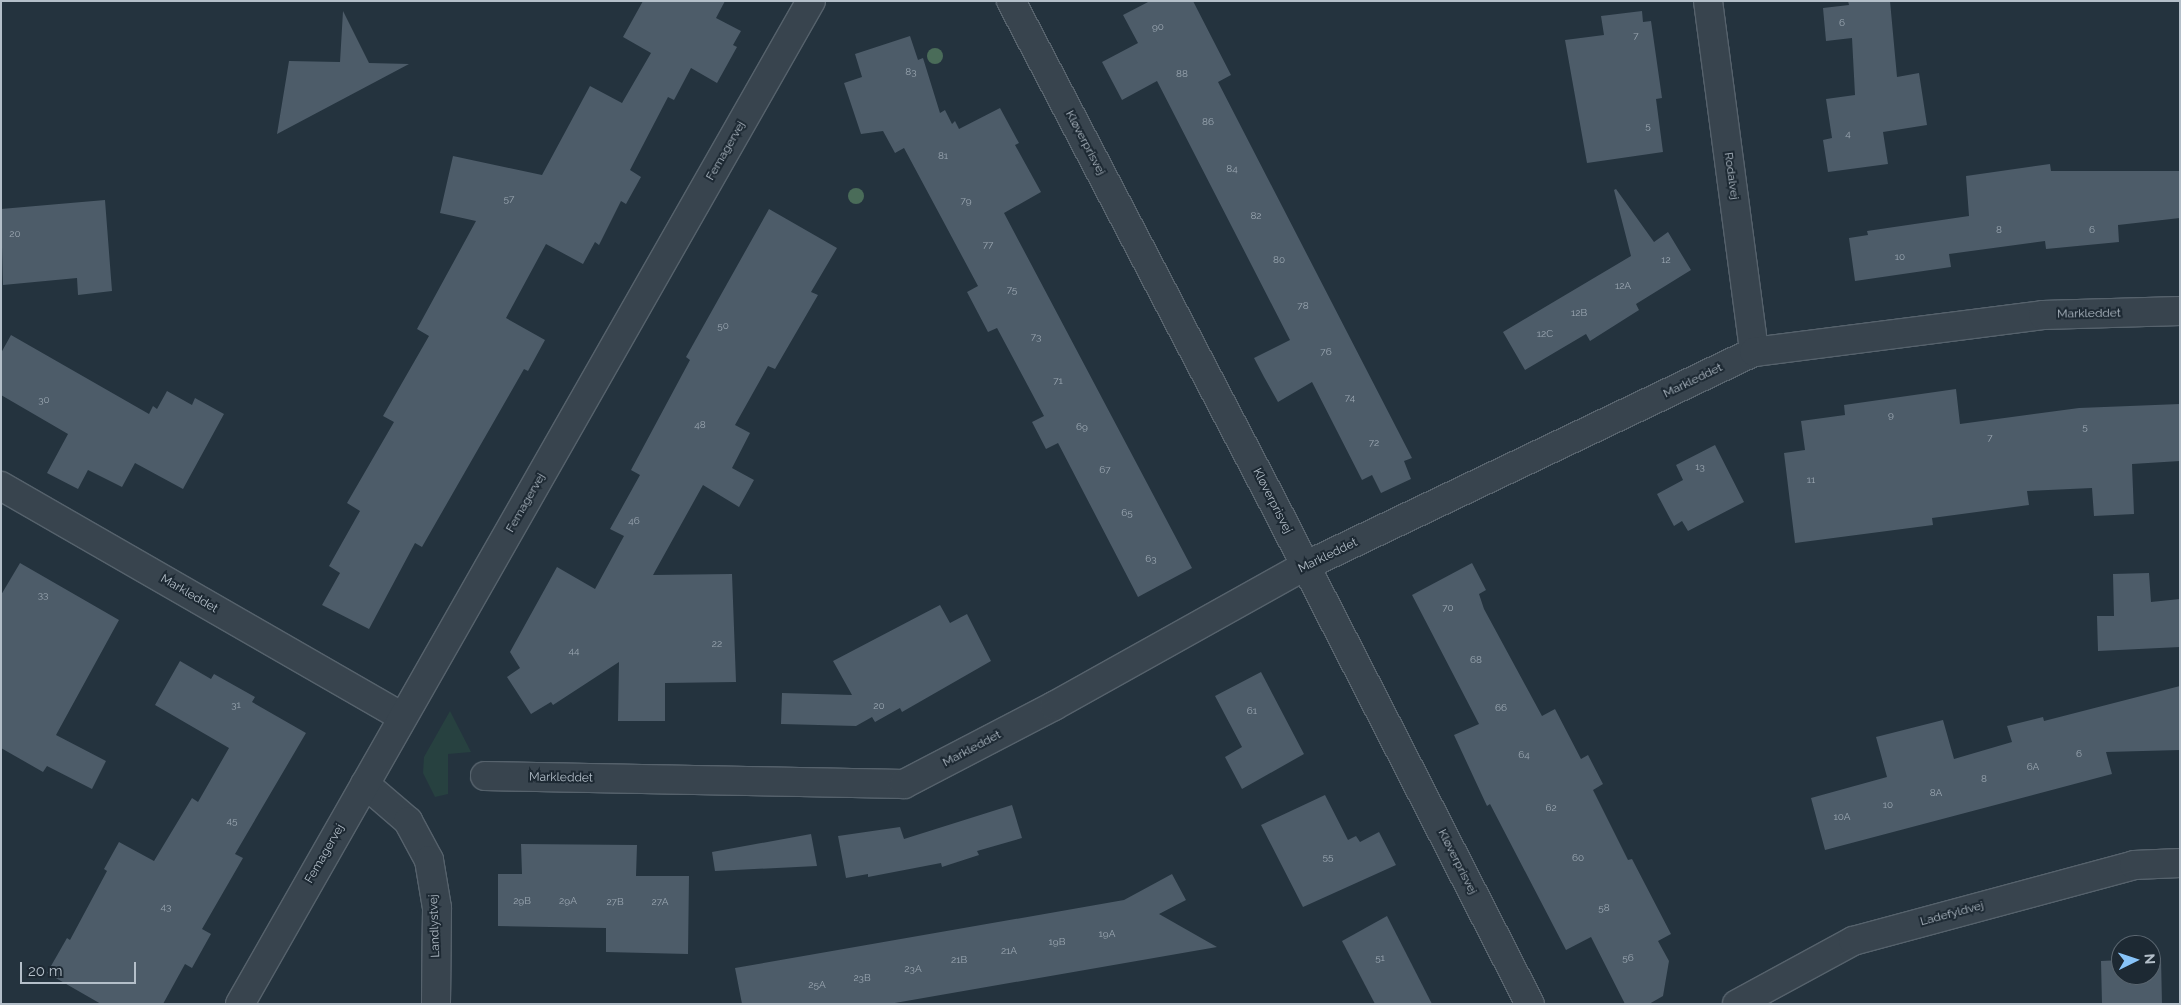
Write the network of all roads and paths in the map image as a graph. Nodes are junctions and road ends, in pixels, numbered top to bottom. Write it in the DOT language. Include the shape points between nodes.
graph roads {
  1 [pos="811,1"];
  2 [pos="1011,1"];
  3 [pos="1708,1"];
  4 [pos="2180,311"];
  5 [pos="1754,352"];
  6 [pos="1,486"];
  7 [pos="1305,566"];
  8 [pos="402,717"];
  9 [pos="485,776"];
  10 [pos="364,784"];
  11 [pos="2180,863"];
  12 [pos="240,1004"];
  13 [pos="436,1004"];
  14 [pos="1530,1004"];
  15 [pos="1738,1004"];
  1 -- 8 [label="street, Femagervej"];
  2 -- 7 [label="street, Kløverprisvej"];
  3 -- 5 [label="street, Rodalvej"];
  4 -- 5 [label="street, Markleddet" via="2043,315"];
  5 -- 7 [label="street, Markleddet"];
  6 -- 8 [label="street, Markleddet"];
  7 -- 9 [label="street, Markleddet" via="1054,706 904,784"];
  7 -- 14 [label="street, Kløverprisvej"];
  8 -- 10 [label="street, Femagervej"];
  10 -- 12 [label="street, Femagervej"];
  10 -- 13 [label="street, Landlystvej" via="408,821 429,860 437,908"];
  11 -- 15 [label="street, Ladefyldvej" via="2134,865 1853,941"];
}
